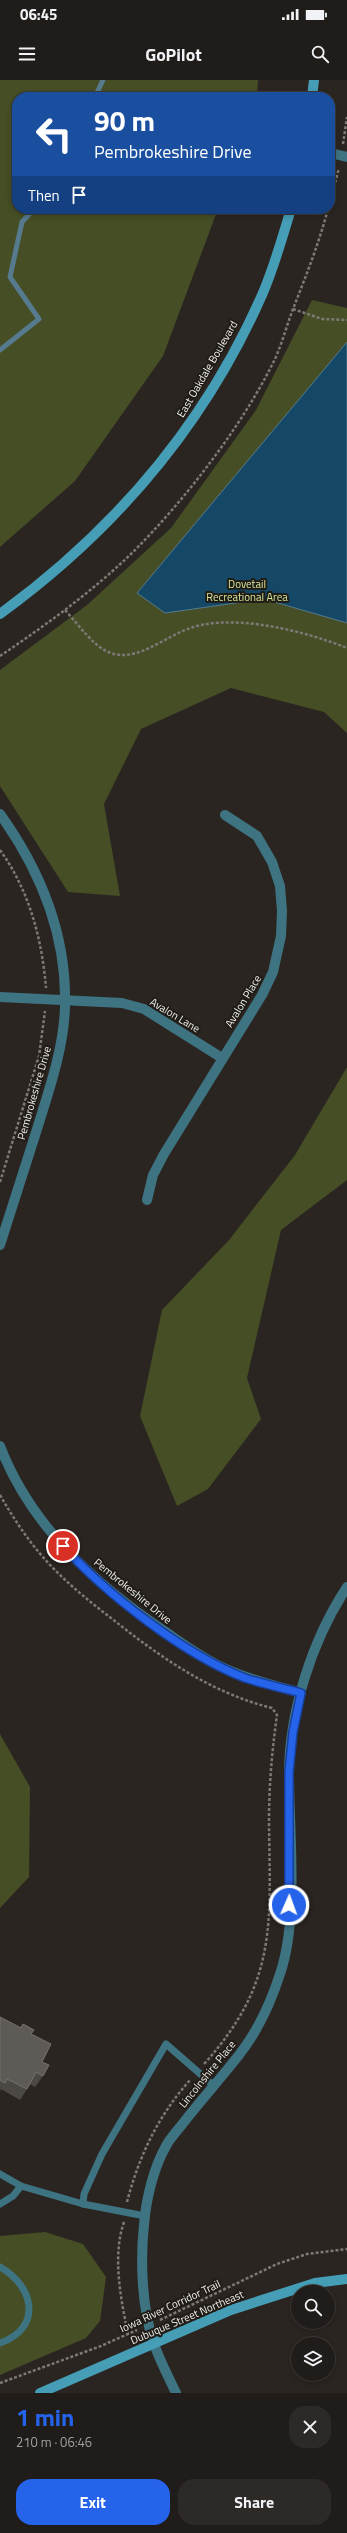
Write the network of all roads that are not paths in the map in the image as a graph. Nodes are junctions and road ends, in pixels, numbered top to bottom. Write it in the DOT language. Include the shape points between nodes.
graph roads {
  1 [pos="314,80"];
  2 [pos="313,92"];
  3 [pos="335,154"];
  4 [pos="347,157"];
  5 [pos="289,214"];
  6 [pos="0,614"];
  7 [pos="0,814"];
  8 [pos="225,815"];
  9 [pos="0,997"];
  10 [pos="65,999"];
  11 [pos="222,1058"];
  12 [pos="147,1200"];
  13 [pos="0,1245"];
  14 [pos="1,1449"];
  15 [pos="347,1587"];
  16 [pos="301,1693"];
  17 [pos="213,2085"];
  18 [pos="0,2174"];
  19 [pos="21,2186"];
  20 [pos="0,2204"];
  21 [pos="82,2204"];
  22 [pos="145,2216"];
  23 [pos="0,2267"];
  24 [pos="347,2279"];
  25 [pos="0,2343"];
  26 [pos="154,2343"];
  27 [pos="40,2393"];
  28 [pos="176,2393"];
  1 -- 2 [label="main road"];
  3 -- 4 [label="street"];
  5 -- 6 [label="main road, East Oakdale Boulevard" via="262,295 230,359 176,444 112,520 76,555"];
  7 -- 10 [label="street, Pembrokeshire Drive" via="18,840 45,892 62,958"];
  8 -- 11 [label="street, Avalon Place" via="262,842 280,886 282,911 281,936 268,983"];
  9 -- 10 [label="street, Avalon Lane"];
  10 -- 11 [label="street, Avalon Lane" via="88,1003 122,1003 144,1009"];
  10 -- 13 [label="street, Pembrokeshire Drive" via="54,1076"];
  11 -- 12 [label="street, Avalon Place" via="164,1154 153,1175"];
  14 -- 16 [label="street, Pembrokeshire Drive" via="18,1485 47,1529 70,1555 108,1589 148,1620 224,1668 245,1678"];
  15 -- 16 [label="street, Lincolnshire Place" via="325,1627"];
  16 -- 17 [label="street, Lincolnshire Place" via="293,1732 289,1772 288,1936 281,1973 261,2021 240,2054"];
  17 -- 21 [label="lane" via="166,2044 102,2154"];
  17 -- 22 [label="street, Lincolnshire Place" via="166,2145"];
  18 -- 19 [label="lane"];
  19 -- 20 [label="lane" via="13,2196"];
  19 -- 21 [label="lane"];
  21 -- 22 [label="lane"];
  22 -- 26 [label="street, Lincolnshire Place" via="142,2260 148,2325"];
  23 -- 25 [label="lane" via="19,2281 30,2305 29,2316 19,2332"];
  24 -- 26 [label="main road, Dubuque Street Northeast" via="315,2283 286,2291 231,2310"];
  26 -- 27 [label="main road, Dubuque Street Northeast"];
  26 -- 28 [label="street, Lincolnshire Place"];
}
